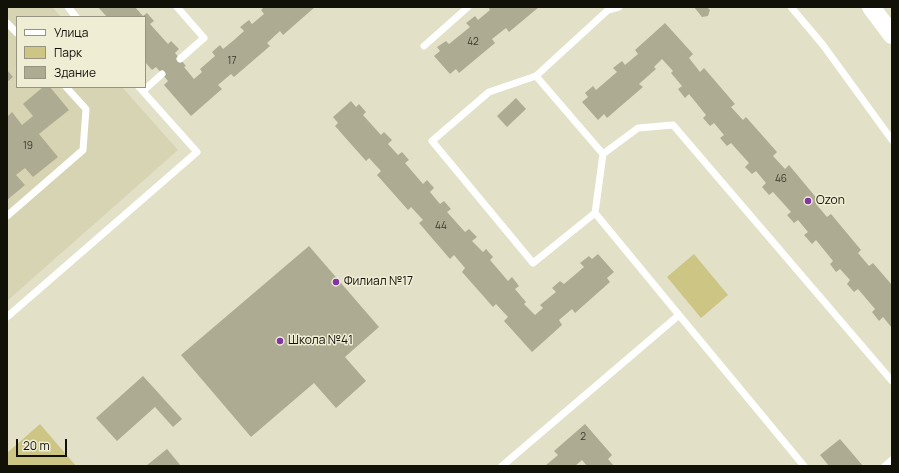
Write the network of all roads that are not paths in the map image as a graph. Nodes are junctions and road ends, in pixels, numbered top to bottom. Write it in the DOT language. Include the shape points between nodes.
graph roads {
  1 [pos="68,7"];
  2 [pos="177,7"];
  3 [pos="468,7"];
  4 [pos="619,7"];
  5 [pos="792,7"];
  6 [pos="871,7"];
  7 [pos="606,9"];
  8 [pos="75,16"];
  9 [pos="7,23"];
  10 [pos="16,32"];
  11 [pos="892,35"];
  12 [pos="424,46"];
  13 [pos="180,59"];
  14 [pos="162,74"];
  15 [pos="536,76"];
  16 [pos="146,85"];
  17 [pos="67,88"];
  18 [pos="141,89"];
  19 [pos="892,140"];
  20 [pos="603,154"];
  21 [pos="595,213"];
  22 [pos="7,216"];
  23 [pos="679,315"];
  24 [pos="7,317"];
  25 [pos="892,381"];
  26 [pos="892,460"];
  27 [pos="502,466"];
  28 [pos="804,466"];
  29 [pos="885,466"];
  1 -- 8 [label="lane"];
  2 -- 13 [label="lane" via="204,38"];
  3 -- 12 [label="lane"];
  4 -- 7 [label="lane"];
  5 -- 19 [label="lane"];
  6 -- 11 [label="main road"];
  7 -- 15 [label="lane"];
  9 -- 10 [label="lane"];
  14 -- 16 [label="lane"];
  15 -- 20 [label="lane"];
  15 -- 21 [label="lane" via="489,92 432,141 533,263"];
  17 -- 22 [label="lane" via="86,109 83,150"];
  18 -- 24 [label="lane" via="197,152"];
  20 -- 21 [label="lane"];
  20 -- 25 [label="lane" via="638,128 673,125"];
  21 -- 23 [label="lane"];
  23 -- 27 [label="lane"];
  23 -- 28 [label="lane"];
  26 -- 29 [label="lane"];
}
